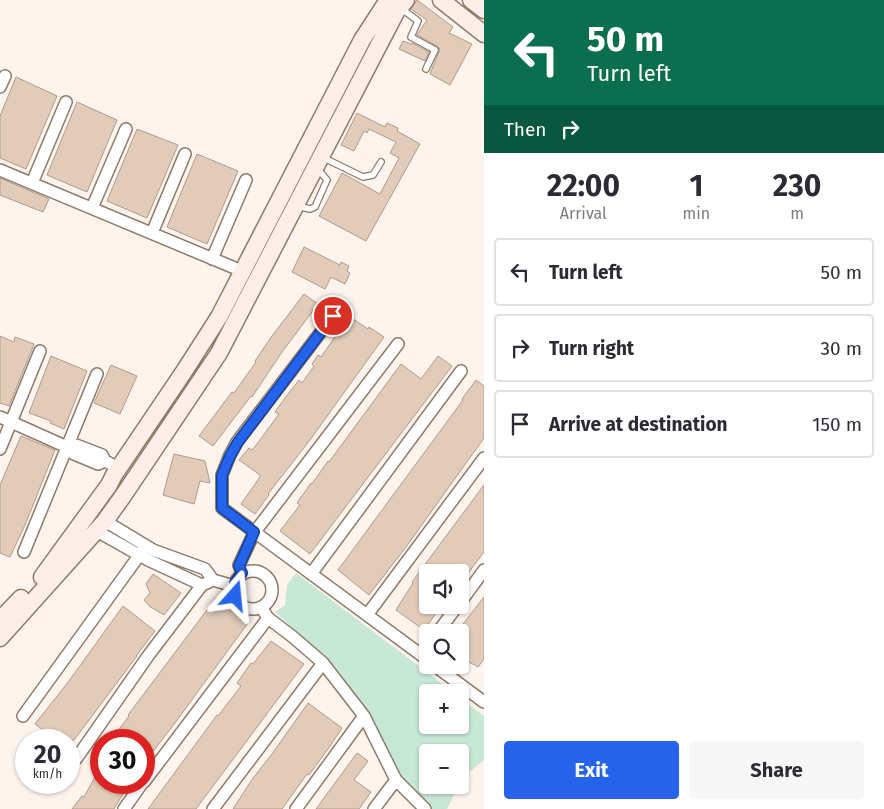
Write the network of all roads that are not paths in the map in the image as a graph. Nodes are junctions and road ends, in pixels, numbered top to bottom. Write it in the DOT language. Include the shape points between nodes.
graph roads {
  1 [pos="441,0"];
  2 [pos="471,0"];
  3 [pos="398,2"];
  4 [pos="484,10"];
  5 [pos="484,34"];
  6 [pos="426,69"];
  7 [pos="66,102"];
  8 [pos="126,128"];
  9 [pos="186,154"];
  10 [pos="319,162"];
  11 [pos="380,162"];
  12 [pos="0,170"];
  13 [pos="246,180"];
  14 [pos="32,183"];
  15 [pos="92,208"];
  16 [pos="265,229"];
  17 [pos="152,233"];
  18 [pos="280,237"];
  19 [pos="212,259"];
  20 [pos="242,271"];
  21 [pos="333,316"];
  22 [pos="398,344"];
  23 [pos="40,351"];
  24 [pos="461,371"];
  25 [pos="97,374"];
  26 [pos="6,420"];
  27 [pos="67,447"];
  28 [pos="0,449"];
  29 [pos="484,458"];
  30 [pos="120,467"];
  31 [pos="100,526"];
  32 [pos="254,532"];
  33 [pos="146,546"];
  34 [pos="24,552"];
  35 [pos="139,556"];
  36 [pos="484,570"];
  37 [pos="242,573"];
  38 [pos="311,574"];
  39 [pos="207,582"];
  40 [pos="234,586"];
  41 [pos="469,590"];
  42 [pos="261,607"];
  43 [pos="367,615"];
  44 [pos="268,618"];
  45 [pos="0,620"];
  46 [pos="0,638"];
  47 [pos="419,650"];
  48 [pos="323,663"];
  49 [pos="446,674"];
  50 [pos="484,686"];
  51 [pos="480,699"];
  52 [pos="23,716"];
  53 [pos="364,716"];
  54 [pos="80,753"];
  55 [pos="155,767"];
  56 [pos="396,780"];
  57 [pos="135,794"];
  58 [pos="124,809"];
  59 [pos="213,809"];
  60 [pos="296,809"];
  61 [pos="374,809"];
  62 [pos="425,809"];
  1 -- 5 [label="street"];
  2 -- 4 [label="street"];
  3 -- 6 [label="lane" via="418,21 411,37 435,50"];
  3 -- 10 [label="street"];
  3 -- 16 [label="street" via="362,40"];
  7 -- 14 [label="street"];
  8 -- 15 [label="street"];
  9 -- 17 [label="street"];
  10 -- 11 [label="lane" via="363,177 373,175"];
  10 -- 18 [label="street"];
  12 -- 14 [label="street"];
  13 -- 19 [label="street"];
  14 -- 15 [label="street"];
  15 -- 17 [label="street"];
  16 -- 18 [label="street"];
  16 -- 20 [label="street"];
  17 -- 19 [label="street"];
  18 -- 31 [label="street" via="219,353"];
  19 -- 20 [label="street"];
  20 -- 30 [label="street" via="209,333"];
  21 -- 32 [label="street" via="238,442 222,475 222,508"];
  22 -- 32 [label="street"];
  23 -- 26 [label="street"];
  24 -- 38 [label="street"];
  25 -- 27 [label="street"];
  26 -- 27 [label="street"];
  26 -- 28 [label="street"];
  27 -- 30 [label="street" via="74,454 98,464 105,461"];
  27 -- 34 [label="street"];
  29 -- 43 [label="street"];
  30 -- 45 [label="street" via="41,578"];
  31 -- 33 [label="street"];
  31 -- 35 [label="street"];
  31 -- 46 [label="street"];
  32 -- 37 [label="street" via="239,566"];
  32 -- 38 [label="street"];
  33 -- 35 [label="street"];
  33 -- 39 [label="street" via="205,569"];
  35 -- 39 [label="street"];
  35 -- 52 [label="street"];
  36 -- 41 [label="street"];
  37 -- 40 [label="street"];
  37 -- 42 [label="street" via="255,570 270,580 273,593"];
  38 -- 43 [label="street"];
  39 -- 40 [label="street"];
  39 -- 54 [label="street" via="148,656"];
  40 -- 42 [label="street" via="235,596 242,606"];
  42 -- 44 [label="street"];
  43 -- 47 [label="street"];
  44 -- 48 [label="street"];
  44 -- 55 [label="street"];
  48 -- 53 [label="street"];
  48 -- 59 [label="street"];
  49 -- 51 [label="street"];
  50 -- 51 [label="street"];
  53 -- 56 [label="street"];
  53 -- 60 [label="street"];
  56 -- 61 [label="street"];
  56 -- 62 [label="street"];
  57 -- 58 [label="street"];
}
